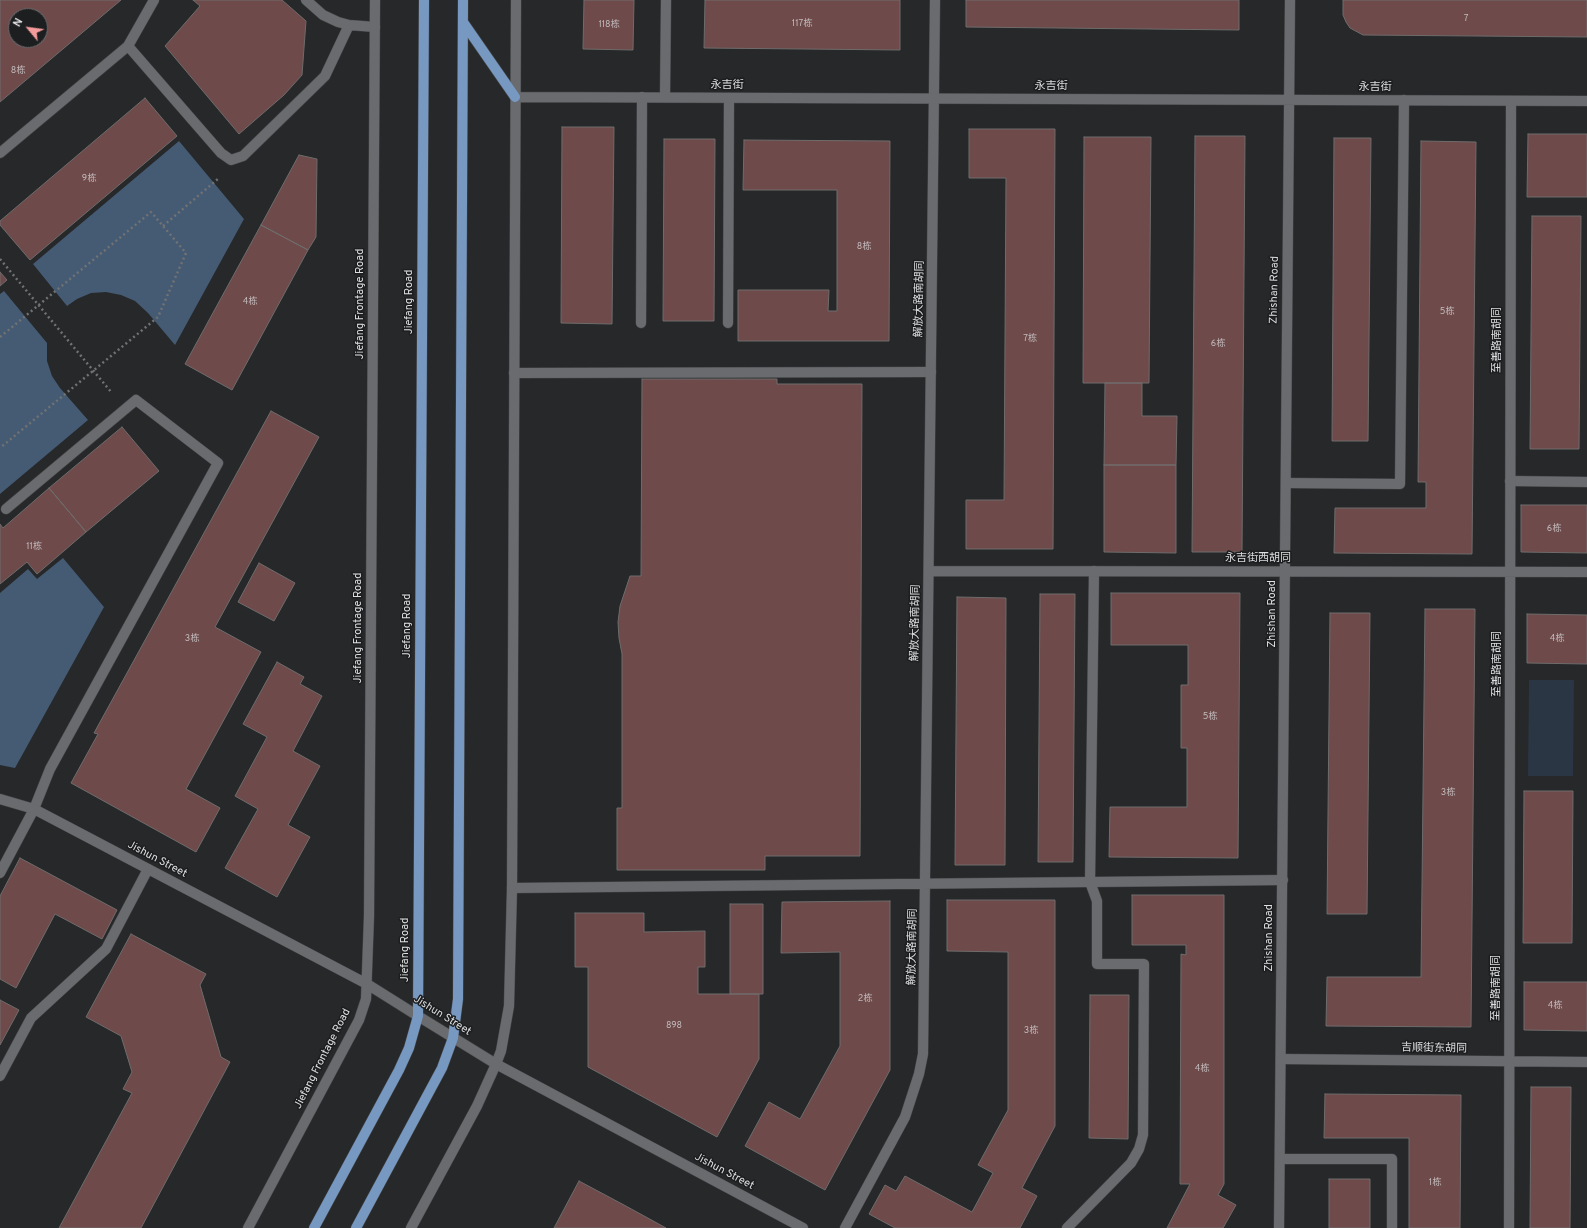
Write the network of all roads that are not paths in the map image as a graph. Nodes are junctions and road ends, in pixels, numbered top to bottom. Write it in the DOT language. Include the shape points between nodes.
graph roads {
  1 [pos="154,0"];
  2 [pos="306,0"];
  3 [pos="375,0"];
  4 [pos="424,0"];
  5 [pos="463,0"];
  6 [pos="516,0"];
  7 [pos="666,0"];
  8 [pos="936,0"];
  9 [pos="1290,0"];
  10 [pos="463,22"];
  11 [pos="349,25"];
  12 [pos="375,27"];
  13 [pos="128,46"];
  14 [pos="515,97"];
  15 [pos="642,97"];
  16 [pos="665,97"];
  17 [pos="729,98"];
  18 [pos="934,98"];
  19 [pos="1289,100"];
  20 [pos="1404,100"];
  21 [pos="1511,101"];
  22 [pos="1587,101"];
  23 [pos="0,153"];
  24 [pos="641,323"];
  25 [pos="728,323"];
  26 [pos="931,372"];
  27 [pos="514,373"];
  28 [pos="1510,481"];
  29 [pos="1587,482"];
  30 [pos="1286,483"];
  31 [pos="6,509"];
  32 [pos="929,571"];
  33 [pos="1094,571"];
  34 [pos="1285,571"];
  35 [pos="1510,572"];
  36 [pos="1587,572"];
  37 [pos="0,799"];
  38 [pos="34,809"];
  39 [pos="148,869"];
  40 [pos="0,873"];
  41 [pos="1282,880"];
  42 [pos="1090,882"];
  43 [pos="926,884"];
  44 [pos="512,888"];
  45 [pos="367,984"];
  46 [pos="418,1016"];
  47 [pos="454,1038"];
  48 [pos="1281,1059"];
  49 [pos="1509,1062"];
  50 [pos="1587,1062"];
  51 [pos="496,1064"];
  52 [pos="0,1076"];
  53 [pos="1280,1159"];
  54 [pos="248,1228"];
  55 [pos="314,1228"];
  56 [pos="356,1228"];
  57 [pos="411,1228"];
  58 [pos="804,1228"];
  59 [pos="845,1228"];
  60 [pos="1067,1228"];
  61 [pos="1279,1228"];
  62 [pos="1392,1228"];
  63 [pos="1509,1228"];
  1 -- 13 [label="street"];
  2 -- 11 [label="street" via="323,15"];
  3 -- 12 [label="street, Jiefang Frontage Road"];
  4 -- 46 [label="main road, Jiefang Road"];
  5 -- 10 [label="main road"];
  6 -- 14 [label="street"];
  7 -- 16 [label="street"];
  8 -- 18 [label="street, 解放大路南胡同"];
  9 -- 19 [label="street, Zhishan Road"];
  10 -- 14 [label="main road"];
  10 -- 47 [label="main road" via="458,999"];
  11 -- 12 [label="street"];
  11 -- 13 [label="street" via="325,76 243,156 232,160 221,153"];
  12 -- 45 [label="street, Jiefang Frontage Road" via="370,916"];
  13 -- 23 [label="street"];
  14 -- 15 [label="street, 永吉街"];
  14 -- 27 [label="street"];
  15 -- 16 [label="street, 永吉街"];
  15 -- 24 [label="street"];
  16 -- 17 [label="street, 永吉街"];
  17 -- 18 [label="street, 永吉街"];
  17 -- 25 [label="street"];
  18 -- 19 [label="street, 永吉街"];
  18 -- 26 [label="street, 解放大路南胡同"];
  19 -- 20 [label="street, 永吉街"];
  19 -- 30 [label="street, Zhishan Road"];
  20 -- 21 [label="street, 永吉街"];
  20 -- 30 [label="street" via="1400,484"];
  21 -- 22 [label="street, 永吉街"];
  21 -- 28 [label="street, 至善路南胡同"];
  26 -- 27 [label="street"];
  26 -- 32 [label="street, 解放大路南胡同"];
  27 -- 44 [label="street"];
  28 -- 29 [label="street"];
  28 -- 35 [label="street, 至善路南胡同"];
  30 -- 34 [label="street, Zhishan Road"];
  31 -- 38 [label="street" via="136,400 218,463 50,769"];
  32 -- 33 [label="street, 永吉街西胡同"];
  32 -- 43 [label="street, 解放大路南胡同"];
  33 -- 34 [label="street, 永吉街西胡同"];
  33 -- 42 [label="street"];
  34 -- 35 [label="street, 永吉街西胡同"];
  34 -- 41 [label="street, Zhishan Road"];
  35 -- 36 [label="street, 永吉街西胡同"];
  35 -- 49 [label="street, 至善路南胡同"];
  37 -- 38 [label="street, Jishun Street"];
  38 -- 39 [label="street, Jishun Street"];
  38 -- 40 [label="street"];
  39 -- 45 [label="street, Jishun Street"];
  39 -- 52 [label="street" via="106,949 31,1018"];
  41 -- 42 [label="street"];
  41 -- 48 [label="street, Zhishan Road"];
  42 -- 43 [label="street"];
  42 -- 60 [label="street" via="1097,901 1097,964 1144,964 1143,1135 1131,1163"];
  43 -- 44 [label="street"];
  43 -- 59 [label="street, 解放大路南胡同" via="923,1054 919,1074 905,1117"];
  44 -- 51 [label="street" via="509,1006 501,1051"];
  45 -- 46 [label="street, Jishun Street"];
  45 -- 54 [label="street, Jiefang Frontage Road" via="366,999 359,1020"];
  46 -- 47 [label="street, Jishun Street"];
  46 -- 55 [label="main road, Jiefang Road" via="409,1048 399,1070"];
  47 -- 51 [label="street, Jishun Street"];
  47 -- 56 [label="main road" via="442,1068"];
  48 -- 49 [label="street, 吉顺街东胡同"];
  48 -- 53 [label="street, Zhishan Road"];
  49 -- 50 [label="street, 吉顺街东胡同"];
  49 -- 63 [label="street, 至善路南胡同"];
  51 -- 57 [label="street" via="477,1106"];
  51 -- 58 [label="street, Jishun Street"];
  53 -- 61 [label="street, Zhishan Road"];
  53 -- 62 [label="street" via="1392,1159"];
}
